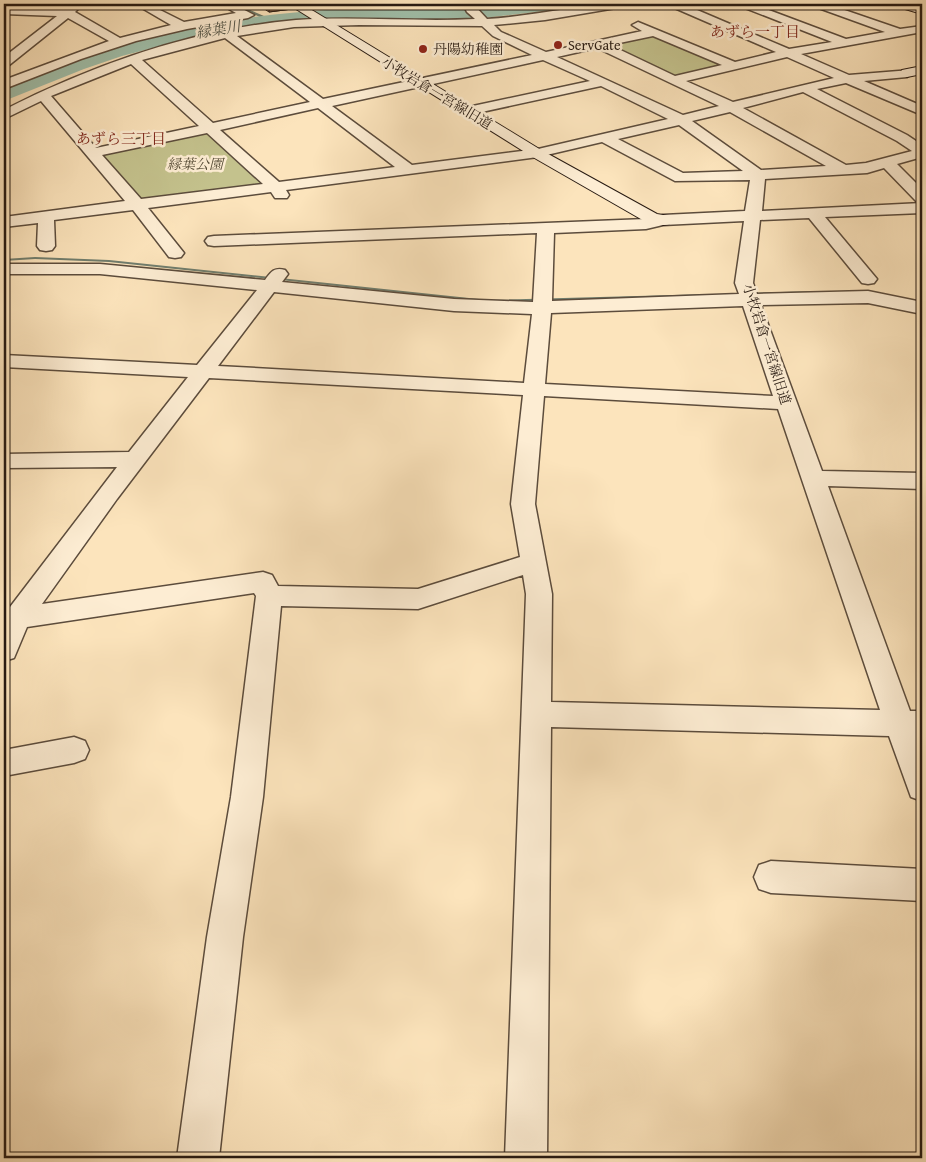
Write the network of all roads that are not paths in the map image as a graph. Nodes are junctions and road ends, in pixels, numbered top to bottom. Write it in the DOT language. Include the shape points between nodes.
graph roads {
  1 [pos="78,4"];
  2 [pos="140,4"];
  3 [pos="224,4"];
  4 [pos="622,4"];
  5 [pos="674,4"];
  6 [pos="744,4"];
  7 [pos="818,4"];
  8 [pos="899,4"];
  9 [pos="491,8"];
  10 [pos="598,8"];
  11 [pos="4,11"];
  12 [pos="311,11"];
  13 [pos="456,11"];
  14 [pos="922,11"];
  15 [pos="68,13"];
  16 [pos="475,13"];
  17 [pos="182,26"];
  18 [pos="922,29"];
  19 [pos="654,32"];
  20 [pos="900,33"];
  21 [pos="227,34"];
  22 [pos="119,42"];
  23 [pos="846,43"];
  24 [pos="598,44"];
  25 [pos="788,53"];
  26 [pos="545,55"];
  27 [pos="133,59"];
  28 [pos="4,64"];
  29 [pos="733,65"];
  30 [pos="922,70"];
  31 [pos="907,73"];
  32 [pos="677,79"];
  33 [pos="847,79"];
  34 [pos="420,82"];
  35 [pos="603,82"];
  36 [pos="4,85"];
  37 [pos="805,88"];
  38 [pos="43,96"];
  39 [pos="321,103"];
  40 [pos="730,106"];
  41 [pos="921,110"];
  42 [pos="468,112"];
  43 [pos="4,115"];
  44 [pos="681,120"];
  45 [pos="211,128"];
  46 [pos="605,138"];
  47 [pos="922,152"];
  48 [pos="93,153"];
  49 [pos="536,153"];
  50 [pos="887,164"];
  51 [pos="408,169"];
  52 [pos="842,169"];
  53 [pos="758,175"];
  54 [pos="275,186"];
  55 [pos="922,198"];
  56 [pos="287,202"];
  57 [pos="136,204"];
  58 [pos="922,208"];
  59 [pos="813,213"];
  60 [pos="46,216"];
  61 [pos="751,216"];
  62 [pos="663,220"];
  63 [pos="4,222"];
  64 [pos="546,229"];
  65 [pos="214,241"];
  66 [pos="46,246"];
  67 [pos="175,253"];
  68 [pos="4,269"];
  69 [pos="275,279"];
  70 [pos="868,279"];
  71 [pos="849,280"];
  72 [pos="886,283"];
  73 [pos="751,291"];
  74 [pos="543,302"];
  75 [pos="922,308"];
  76 [pos="4,361"];
  77 [pos="202,372"];
  78 [pos="535,391"];
  79 [pos="787,403"];
  80 [pos="136,459"];
  81 [pos="4,461"];
  82 [pos="813,478"];
  83 [pos="922,481"];
  84 [pos="533,562"];
  85 [pos="269,596"];
  86 [pos="17,618"];
  87 [pos="4,650"];
  88 [pos="536,714"];
  89 [pos="911,724"];
  90 [pos="74,750"];
  91 [pos="4,762"];
  92 [pos="922,787"];
  93 [pos="771,877"];
  94 [pos="922,885"];
  95 [pos="198,1158"];
  96 [pos="526,1158"];
  1 -- 15 [label="street"];
  2 -- 17 [label="street"];
  3 -- 17 [label="street" via="248,15"];
  4 -- 10 [label="street"];
  5 -- 25 [label="street"];
  6 -- 23 [label="street"];
  7 -- 20 [label="street"];
  8 -- 14 [label="street"];
  9 -- 16 [label="street"];
  10 -- 16 [label="street" via="546,17"];
  10 -- 19 [label="street"];
  11 -- 15 [label="street"];
  12 -- 16 [label="street"];
  12 -- 21 [label="street" via="271,27"];
  12 -- 34 [label="street, 小牧岩倉一宮線旧道"];
  13 -- 16 [label="street"];
  15 -- 22 [label="street"];
  15 -- 28 [label="street"];
  16 -- 26 [label="street" via="497,34"];
  17 -- 22 [label="street"];
  18 -- 20 [label="street"];
  19 -- 24 [label="street"];
  19 -- 29 [label="street"];
  20 -- 23 [label="street"];
  21 -- 27 [label="street"];
  21 -- 39 [label="street"];
  22 -- 36 [label="street" via="47,66"];
  23 -- 25 [label="street"];
  24 -- 26 [label="street"];
  24 -- 32 [label="street"];
  25 -- 29 [label="street"];
  25 -- 33 [label="street"];
  26 -- 34 [label="street"];
  26 -- 35 [label="street"];
  27 -- 38 [label="street"];
  27 -- 45 [label="street"];
  29 -- 32 [label="street"];
  30 -- 31 [label="street"];
  31 -- 33 [label="street"];
  32 -- 40 [label="street"];
  33 -- 37 [label="street"];
  33 -- 41 [label="street"];
  34 -- 39 [label="street"];
  34 -- 42 [label="street, 小牧岩倉一宮線旧道"];
  35 -- 42 [label="street"];
  35 -- 44 [label="street"];
  37 -- 40 [label="street"];
  37 -- 47 [label="street" via="902,138"];
  38 -- 43 [label="street"];
  38 -- 48 [label="street"];
  39 -- 45 [label="street"];
  39 -- 51 [label="street"];
  40 -- 44 [label="street"];
  40 -- 52 [label="street"];
  42 -- 49 [label="street, 小牧岩倉一宮線旧道"];
  44 -- 46 [label="street"];
  44 -- 53 [label="street"];
  45 -- 48 [label="street"];
  45 -- 54 [label="street"];
  46 -- 49 [label="street"];
  46 -- 53 [label="street" via="680,178"];
  47 -- 50 [label="street"];
  48 -- 57 [label="street"];
  49 -- 51 [label="street"];
  49 -- 62 [label="street, 小牧岩倉一宮線旧道" via="652,218"];
  50 -- 52 [label="street"];
  50 -- 55 [label="street"];
  51 -- 54 [label="street"];
  52 -- 53 [label="street"];
  53 -- 61 [label="street"];
  54 -- 56 [label="street"];
  54 -- 57 [label="street"];
  57 -- 60 [label="street"];
  57 -- 67 [label="street"];
  58 -- 59 [label="street"];
  59 -- 61 [label="street"];
  59 -- 70 [label="street"];
  60 -- 63 [label="street"];
  60 -- 66 [label="street"];
  61 -- 62 [label="street, 小牧岩倉一宮線旧道"];
  61 -- 73 [label="street, 小牧岩倉一宮線旧道"];
  62 -- 64 [label="street" via="646,224"];
  64 -- 65 [label="street"];
  64 -- 74 [label="street"];
  68 -- 69 [label="street" via="100,268"];
  69 -- 74 [label="street" via="454,305 529,308"];
  69 -- 77 [label="street"];
  70 -- 71 [label="street"];
  70 -- 72 [label="street"];
  73 -- 74 [label="street" via="655,302"];
  73 -- 75 [label="street" via="792,298 868,297"];
  73 -- 79 [label="street, 小牧岩倉一宮線旧道"];
  74 -- 78 [label="street"];
  76 -- 77 [label="street"];
  77 -- 78 [label="street"];
  77 -- 80 [label="street"];
  78 -- 79 [label="street"];
  78 -- 84 [label="street" via="523,504"];
  79 -- 82 [label="street, 小牧岩倉一宮線旧道"];
  80 -- 81 [label="street"];
  80 -- 86 [label="street"];
  82 -- 83 [label="street"];
  82 -- 89 [label="street, 小牧岩倉一宮線旧道"];
  84 -- 85 [label="street" via="418,599"];
  84 -- 88 [label="street" via="539,594"];
  85 -- 86 [label="street" via="263,582"];
  85 -- 95 [label="street" via="247,797 225,937"];
  86 -- 87 [label="street"];
  88 -- 89 [label="street"];
  88 -- 96 [label="street"];
  89 -- 92 [label="street, 小牧岩倉一宮線旧道"];
  90 -- 91 [label="street"];
  93 -- 94 [label="street"];
}
